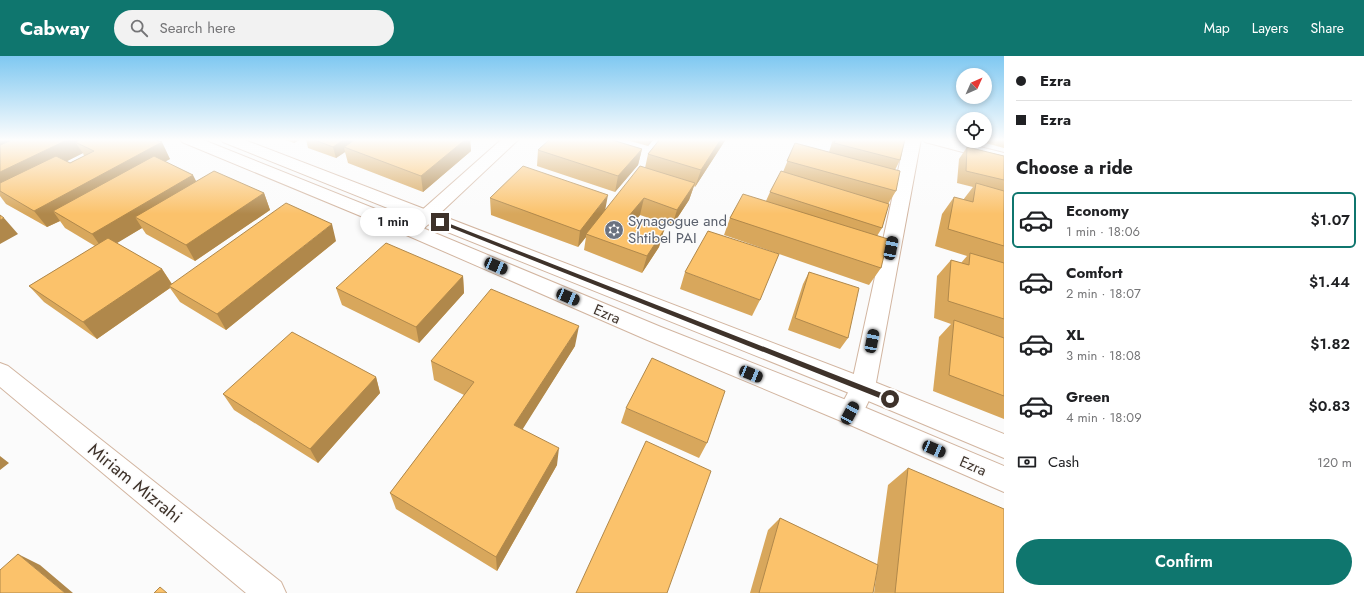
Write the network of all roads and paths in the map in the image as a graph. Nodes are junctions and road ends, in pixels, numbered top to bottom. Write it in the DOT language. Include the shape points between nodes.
graph roads {
  1 [pos="257,164"];
  2 [pos="286,164"];
  3 [pos="484,164"];
  4 [pos="908,164"];
  5 [pos="419,223"];
  6 [pos="0,373"];
  7 [pos="863,388"];
  8 [pos="850,413"];
  9 [pos="1004,446"];
  10 [pos="1004,479"];
  11 [pos="270,593"];
  1 -- 5 [label="street, Ezra"];
  2 -- 5 [label="street, Ezra"];
  3 -- 5 [label="street"];
  4 -- 7 [label="street"];
  5 -- 7 [label="street, Ezra"];
  5 -- 8 [label="street, Ezra" via="660,336"];
  6 -- 11 [label="street, Miriam Mizrahi"];
  7 -- 8 [label="street"];
  7 -- 9 [label="street, Ezra"];
  8 -- 10 [label="street, Ezra"];
}
